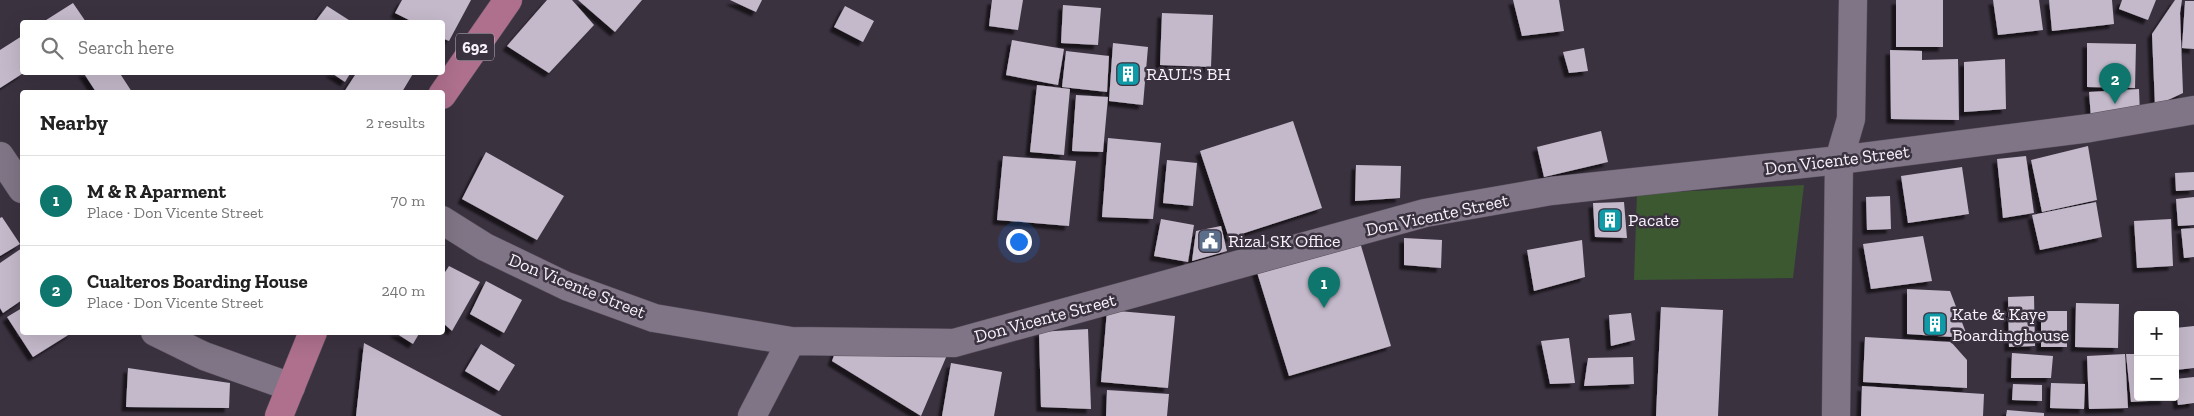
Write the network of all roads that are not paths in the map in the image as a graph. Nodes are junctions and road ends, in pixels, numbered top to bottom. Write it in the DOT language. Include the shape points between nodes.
graph roads {
  1 [pos="508,0"];
  2 [pos="1853,0"];
  3 [pos="445,91"];
  4 [pos="2194,110"];
  5 [pos="0,156"];
  6 [pos="1839,160"];
  7 [pos="20,187"];
  8 [pos="445,222"];
  9 [pos="161,335"];
  10 [pos="312,335"];
  11 [pos="791,341"];
  12 [pos="291,387"];
  13 [pos="279,416"];
  14 [pos="752,416"];
  15 [pos="1836,416"];
  1 -- 3 [label="main road, 692"];
  2 -- 6 [label="street" via="1851,119"];
  4 -- 6 [label="street, Don Vicente Street" via="2090,128"];
  5 -- 7 [label="street"];
  6 -- 11 [label="street, Don Vicente Street" via="1551,191 1425,213 954,342"];
  6 -- 15 [label="street"];
  8 -- 11 [label="street, Don Vicente Street" via="485,247 566,286 654,318"];
  9 -- 12 [label="street" via="204,356"];
  10 -- 12 [label="main road"];
  11 -- 14 [label="street"];
  12 -- 13 [label="main road"];
}
